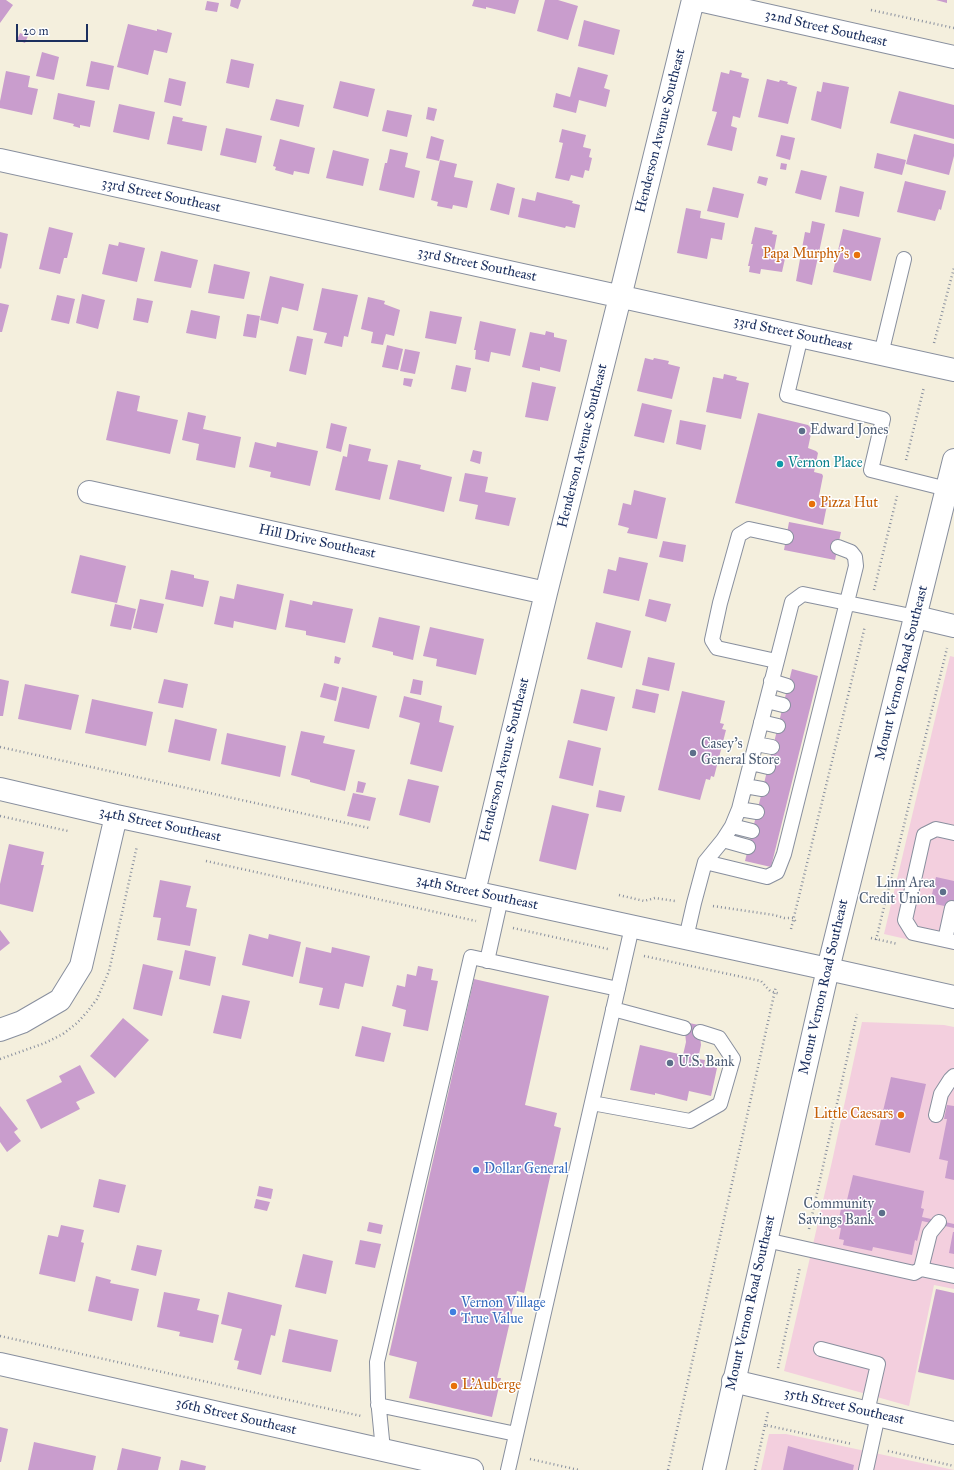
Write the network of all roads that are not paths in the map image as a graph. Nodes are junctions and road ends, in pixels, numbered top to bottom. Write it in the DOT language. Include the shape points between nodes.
graph roads {
  1 [pos="693,0"];
  2 [pos="699,0"];
  3 [pos="954,57"];
  4 [pos="0,160"];
  5 [pos="904,259"];
  6 [pos="620,297"];
  7 [pos="801,336"];
  8 [pos="881,354"];
  9 [pos="954,370"];
  10 [pos="954,460"];
  11 [pos="89,492"];
  12 [pos="949,493"];
  13 [pos="786,537"];
  14 [pos="838,547"];
  15 [pos="546,593"];
  16 [pos="847,602"];
  17 [pos="916,617"];
  18 [pos="953,626"];
  19 [pos="776,661"];
  20 [pos="771,681"];
  21 [pos="788,686"];
  22 [pos="767,701"];
  23 [pos="783,704"];
  24 [pos="761,722"];
  25 [pos="778,726"];
  26 [pos="756,744"];
  27 [pos="772,747"];
  28 [pos="751,763"];
  29 [pos="768,767"];
  30 [pos="745,786"];
  31 [pos="762,789"];
  32 [pos="0,790"];
  33 [pos="739,809"];
  34 [pos="757,812"];
  35 [pos="116,816"];
  36 [pos="732,826"];
  37 [pos="752,831"];
  38 [pos="954,833"];
  39 [pos="723,840"];
  40 [pos="748,846"];
  41 [pos="705,862"];
  42 [pos="474,892"];
  43 [pos="501,898"];
  44 [pos="952,908"];
  45 [pos="632,927"];
  46 [pos="686,938"];
  47 [pos="949,941"];
  48 [pos="487,961"];
  49 [pos="828,970"];
  50 [pos="618,989"];
  51 [pos="954,997"];
  52 [pos="613,1009"];
  53 [pos="684,1028"];
  54 [pos="0,1030"];
  55 [pos="700,1032"];
  56 [pos="954,1076"];
  57 [pos="592,1103"];
  58 [pos="936,1115"];
  59 [pos="939,1222"];
  60 [pos="766,1240"];
  61 [pos="921,1269"];
  62 [pos="954,1276"];
  63 [pos="820,1349"];
  64 [pos="0,1364"];
  65 [pos="733,1381"];
  66 [pos="378,1405"];
  67 [pos="873,1413"];
  68 [pos="954,1433"];
  69 [pos="516,1434"];
  70 [pos="384,1450"];
  71 [pos="472,1470"];
  72 [pos="508,1470"];
  73 [pos="714,1470"];
  74 [pos="866,1470"];
  1 -- 6 [label="street, Henderson Avenue Southeast"];
  2 -- 3 [label="street, 32nd Street Southeast"];
  4 -- 6 [label="street, 33rd Street Southeast"];
  5 -- 8 [label="lane"];
  6 -- 7 [label="street, 33rd Street Southeast"];
  6 -- 15 [label="street, Henderson Avenue Southeast"];
  7 -- 8 [label="street, 33rd Street Southeast"];
  7 -- 12 [label="lane" via="786,395 883,419 871,470"];
  8 -- 9 [label="street, 33rd Street Southeast"];
  10 -- 12 [label="street, Mount Vernon Road Southeast"];
  11 -- 15 [label="street, Hill Drive Southeast"];
  12 -- 17 [label="street, Mount Vernon Road Southeast"];
  13 -- 19 [label="lane" via="749,528 739,535 712,640 717,648"];
  14 -- 16 [label="lane" via="855,557 856,566"];
  15 -- 42 [label="street, Henderson Avenue Southeast"];
  16 -- 17 [label="lane"];
  16 -- 19 [label="lane" via="803,594 792,602"];
  16 -- 41 [label="lane" via="814,712 777,872 767,877"];
  17 -- 18 [label="street"];
  17 -- 49 [label="street, Mount Vernon Road Southeast"];
  19 -- 20 [label="lane"];
  20 -- 21 [label="lane"];
  20 -- 22 [label="lane"];
  22 -- 23 [label="lane"];
  22 -- 24 [label="lane"];
  24 -- 25 [label="lane"];
  24 -- 26 [label="lane"];
  26 -- 27 [label="lane"];
  26 -- 28 [label="lane"];
  28 -- 29 [label="lane"];
  28 -- 30 [label="lane"];
  30 -- 31 [label="lane"];
  30 -- 33 [label="lane"];
  32 -- 35 [label="street, 34th Street Southeast"];
  33 -- 34 [label="lane"];
  33 -- 36 [label="lane"];
  35 -- 42 [label="street, 34th Street Southeast"];
  35 -- 54 [label="street" via="81,966 60,1000 22,1022"];
  36 -- 37 [label="lane"];
  36 -- 39 [label="lane"];
  38 -- 47 [label="lane" via="936,829 924,834 905,920 913,933"];
  39 -- 40 [label="lane"];
  39 -- 41 [label="lane"];
  41 -- 46 [label="lane"];
  42 -- 43 [label="street, 34th Street Southeast"];
  43 -- 45 [label="street, 34th Street Southeast"];
  43 -- 48 [label="lane"];
  44 -- 47 [label="lane"];
  45 -- 46 [label="street, 34th Street Southeast"];
  45 -- 50 [label="lane"];
  46 -- 49 [label="street, 34th Street Southeast"];
  48 -- 50 [label="lane"];
  48 -- 66 [label="lane" via="471,957 376,1362"];
  49 -- 51 [label="street, 34th Street Southeast"];
  49 -- 60 [label="street, Mount Vernon Road Southeast"];
  50 -- 52 [label="lane"];
  52 -- 53 [label="lane"];
  52 -- 57 [label="lane"];
  55 -- 57 [label="lane" via="719,1038 733,1059 720,1104 690,1121"];
  56 -- 58 [label="lane" via="941,1094"];
  57 -- 69 [label="lane"];
  59 -- 61 [label="lane" via="930,1233"];
  60 -- 61 [label="lane" via="914,1273"];
  60 -- 65 [label="street, Mount Vernon Road Southeast"];
  61 -- 62 [label="lane"];
  63 -- 67 [label="lane" via="878,1364"];
  64 -- 70 [label="street, 36th Street Southeast"];
  65 -- 67 [label="street, 35th Street Southeast"];
  65 -- 73 [label="street, Mount Vernon Road Southeast"];
  66 -- 69 [label="lane"];
  66 -- 70 [label="lane"];
  67 -- 68 [label="street, 35th Street Southeast"];
  67 -- 74 [label="lane" via="871,1448"];
  69 -- 72 [label="lane"];
  70 -- 71 [label="street, 36th Street Southeast"];
}
